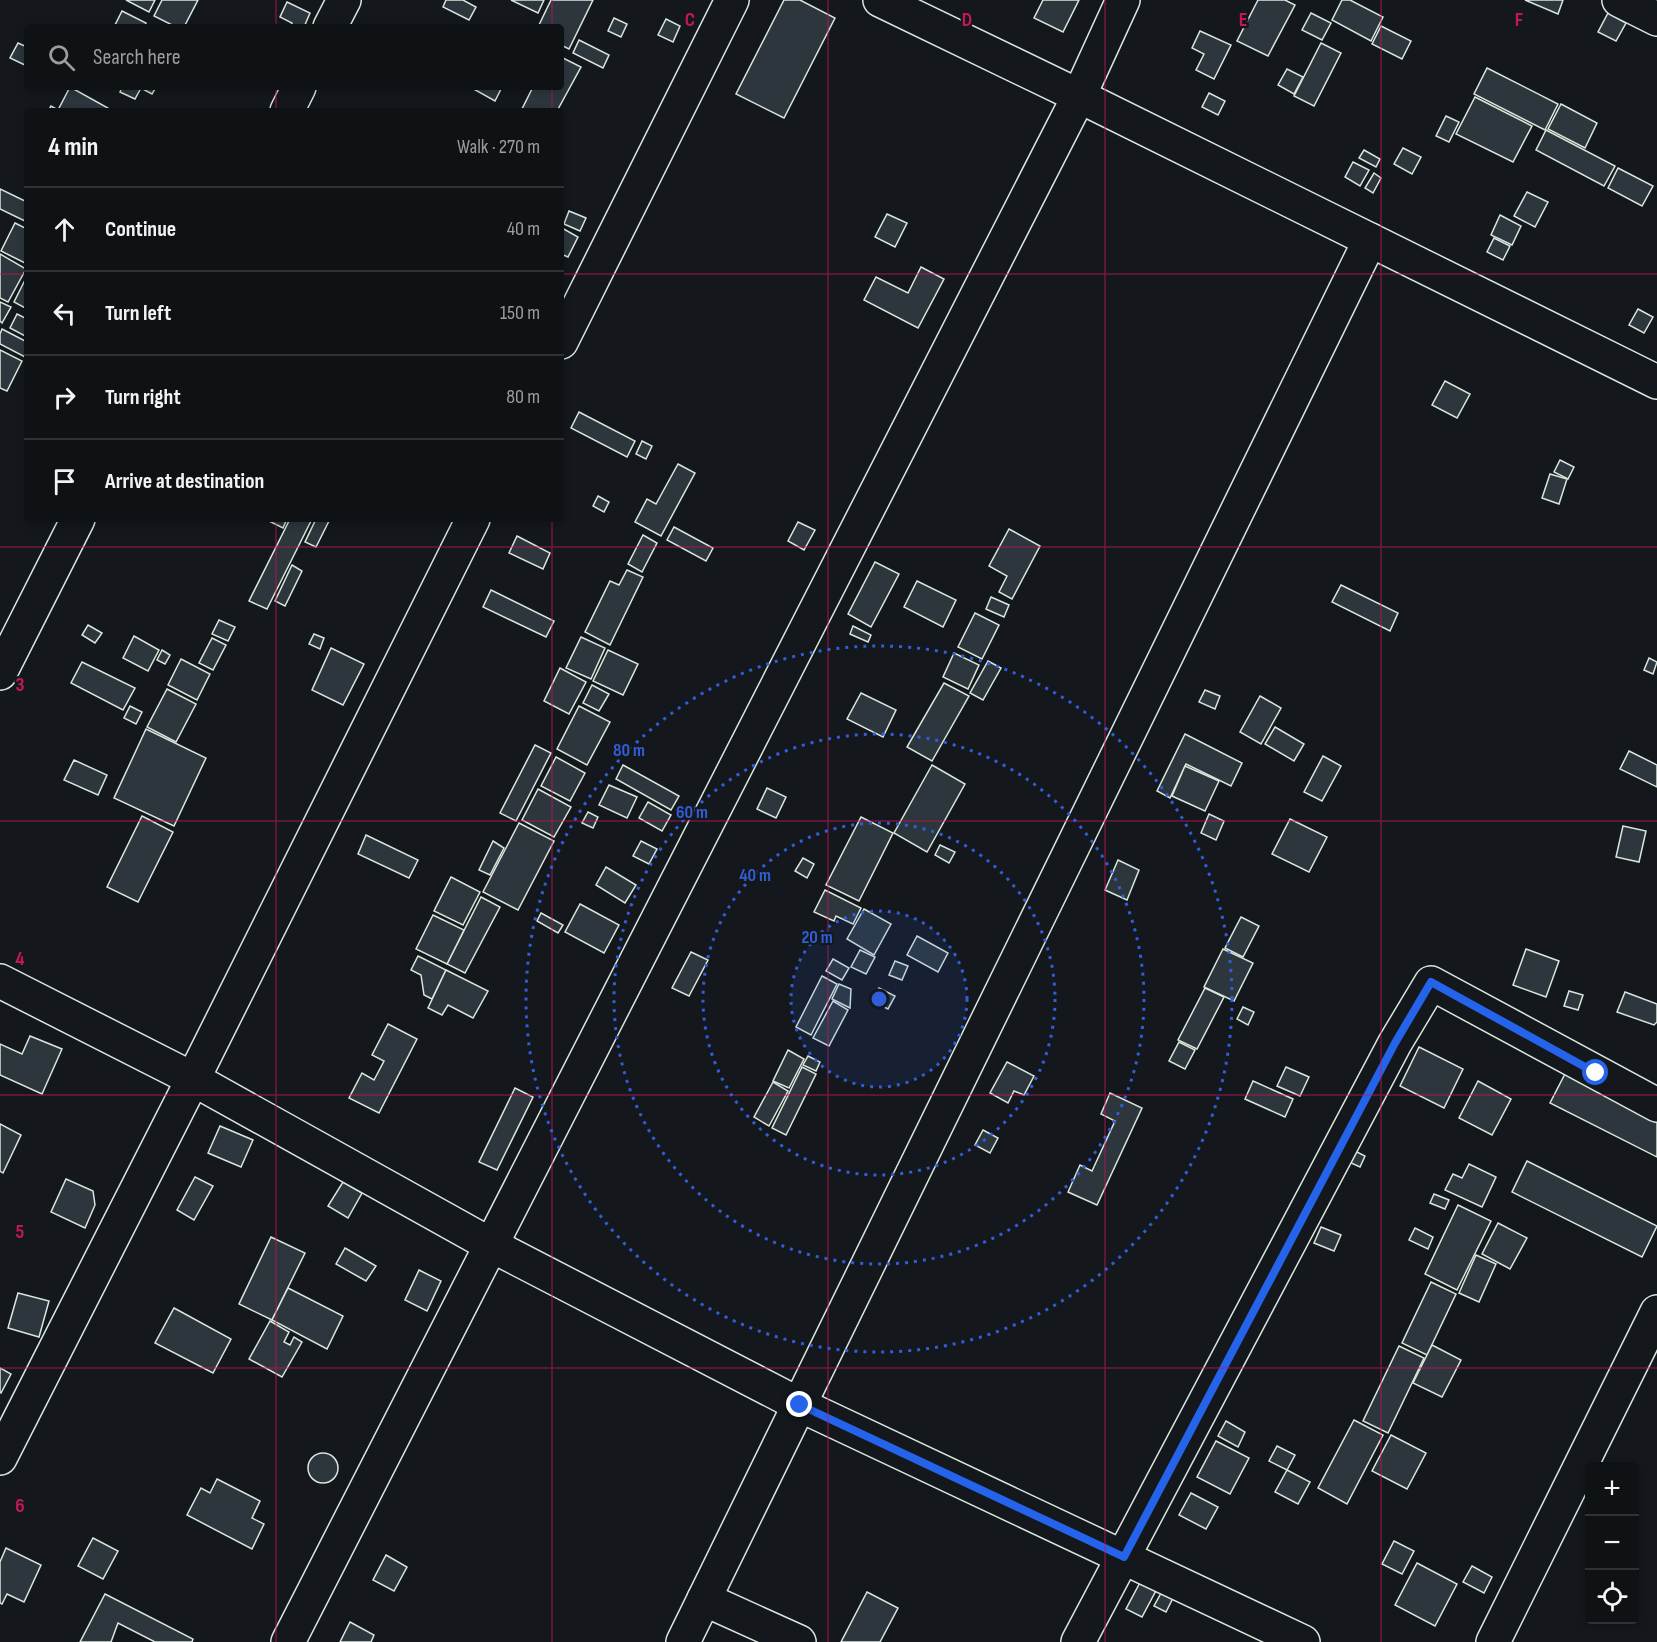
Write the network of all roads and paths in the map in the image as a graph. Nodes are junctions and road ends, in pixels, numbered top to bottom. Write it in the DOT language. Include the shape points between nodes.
graph roads {
  1 [pos="344,0"];
  2 [pos="732,0"];
  3 [pos="880,0"];
  4 [pos="1123,0"];
  5 [pos="1619,0"];
  6 [pos="1657,19"];
  7 [pos="332,24"];
  8 [pos="298,90"];
  9 [pos="1079,96"];
  10 [pos="288,108"];
  11 [pos="1370,240"];
  12 [pos="564,336"];
  13 [pos="1657,382"];
  14 [pos="76,522"];
  15 [pos="472,522"];
  16 [pos="0,673"];
  17 [pos="0,981"];
  18 [pos="193,1079"];
  19 [pos="1657,1105"];
  20 [pos="491,1245"];
  21 [pos="1657,1312"];
  22 [pos="800,1405"];
  23 [pos="0,1458"];
  24 [pos="1124,1557"];
  25 [pos="705,1599"];
  26 [pos="288,1642"];
  27 [pos="684,1642"];
  28 [pos="799,1642"];
  29 [pos="1078,1642"];
  30 [pos="1303,1642"];
  31 [pos="1493,1642"];
  1 -- 7 [label="street"];
  2 -- 12 [label="street"];
  3 -- 9 [label="street"];
  4 -- 9 [label="street"];
  5 -- 6 [label="street"];
  8 -- 10 [label="street"];
  9 -- 11 [label="street"];
  9 -- 20 [label="street"];
  11 -- 13 [label="street"];
  11 -- 22 [label="street"];
  14 -- 16 [label="street"];
  15 -- 18 [label="street"];
  17 -- 18 [label="street"];
  18 -- 20 [label="street"];
  18 -- 23 [label="street"];
  19 -- 24 [label="street" via="1431,982 1395,1043"];
  20 -- 22 [label="street"];
  20 -- 26 [label="street"];
  21 -- 31 [label="street"];
  22 -- 24 [label="street"];
  22 -- 25 [label="street"];
  24 -- 29 [label="street"];
  24 -- 30 [label="street"];
  25 -- 27 [label="street"];
  25 -- 28 [label="street"];
}
